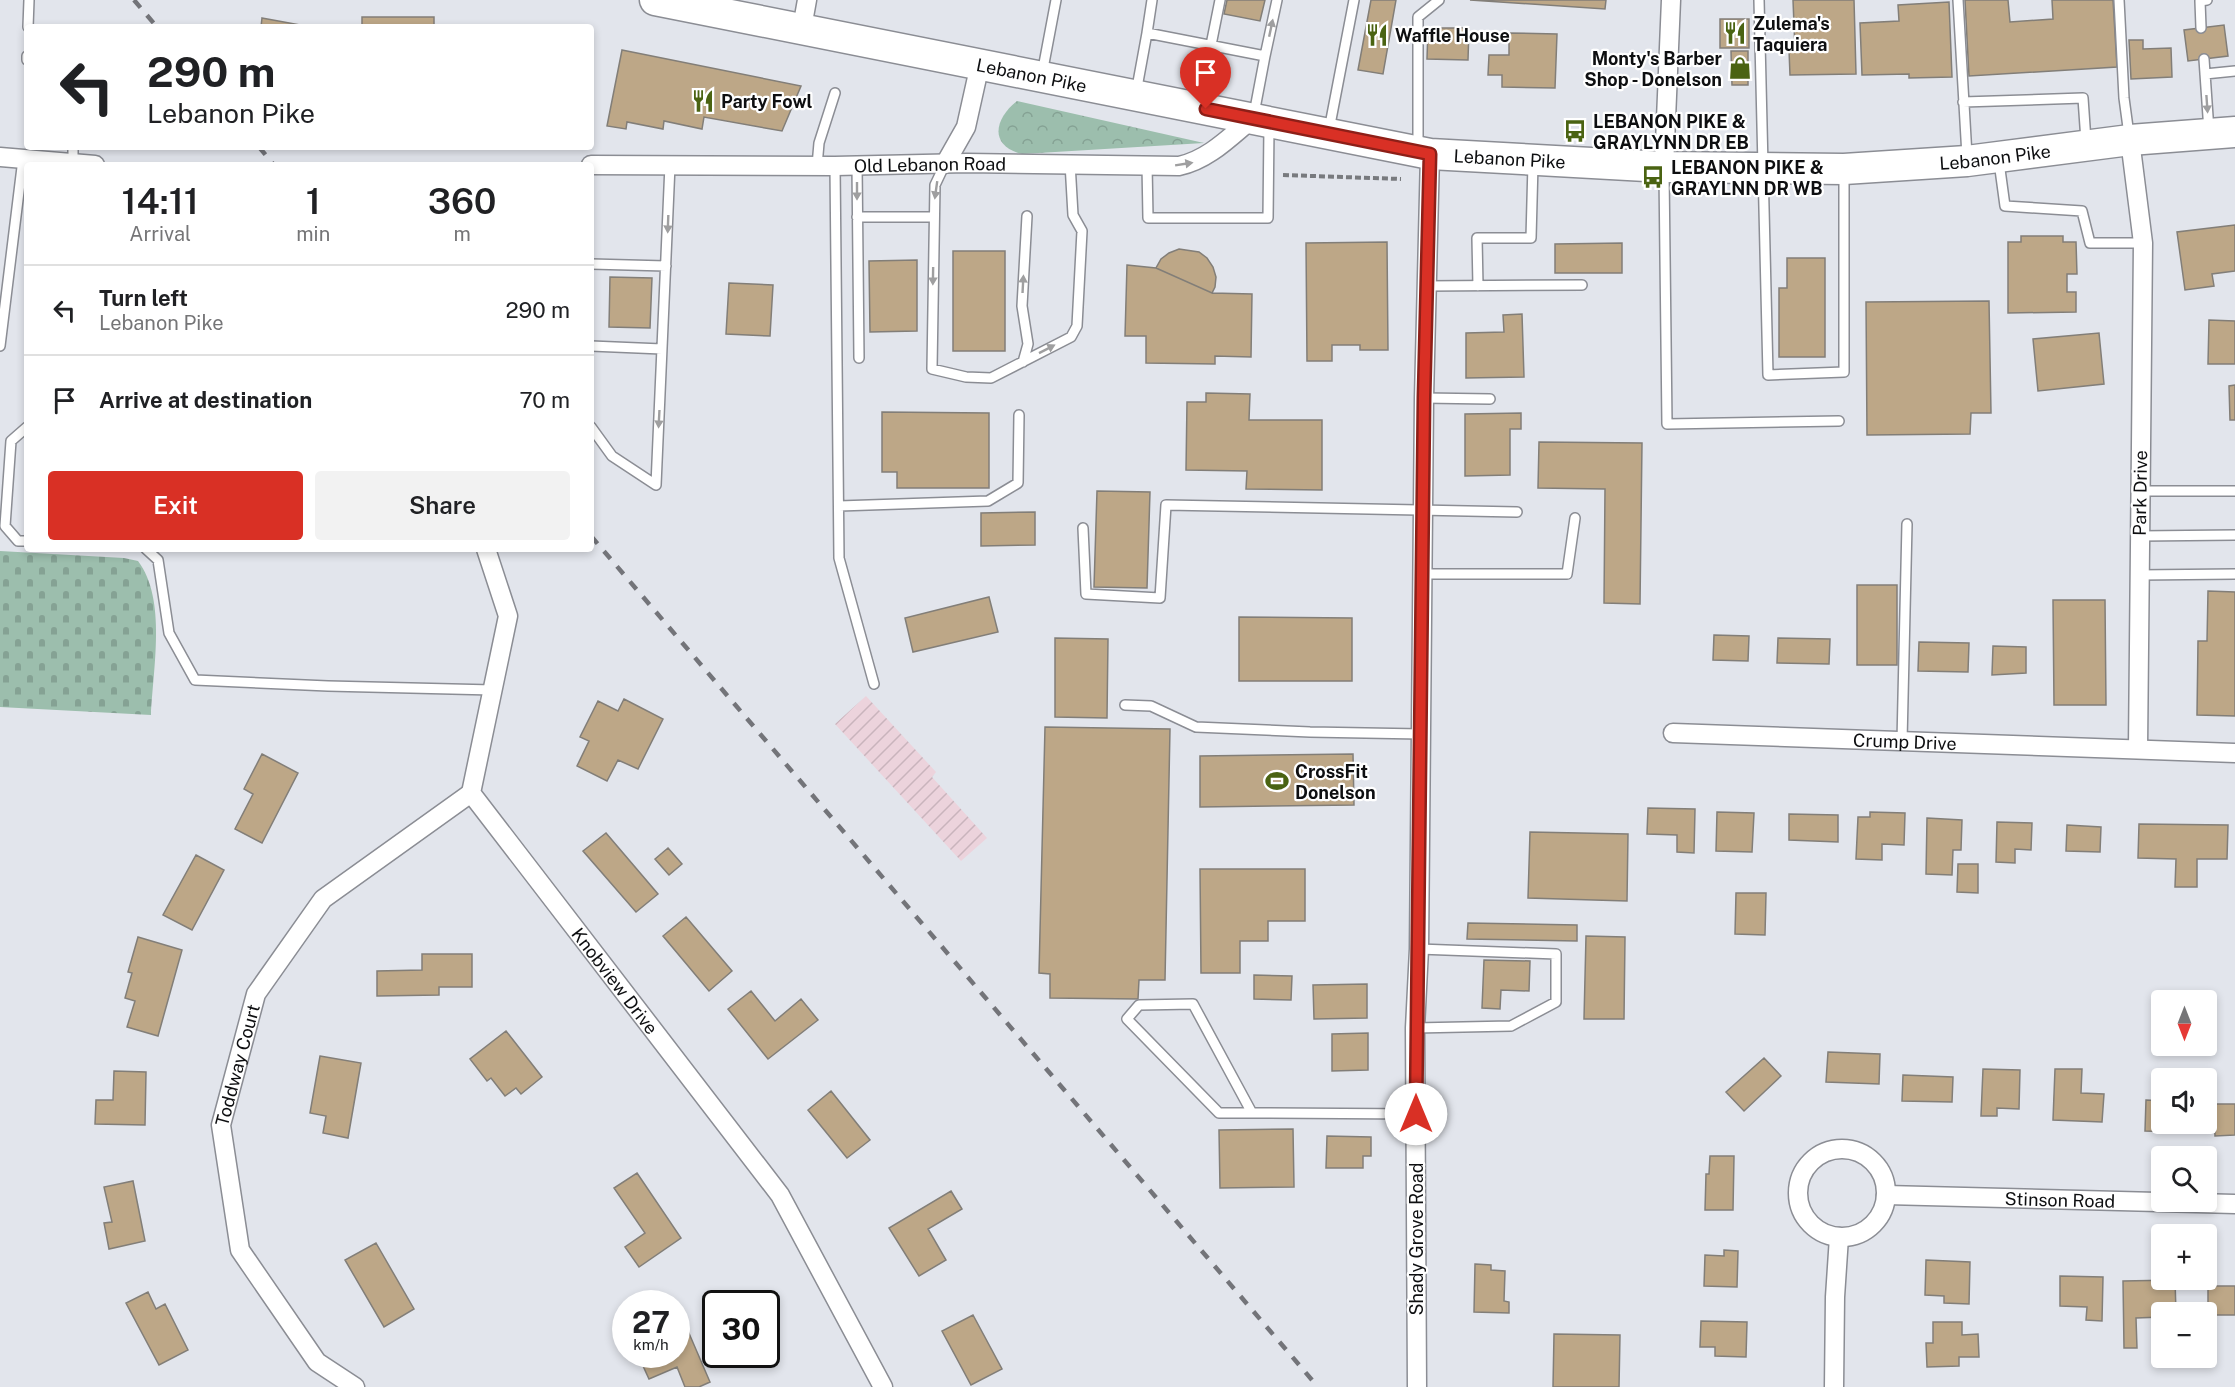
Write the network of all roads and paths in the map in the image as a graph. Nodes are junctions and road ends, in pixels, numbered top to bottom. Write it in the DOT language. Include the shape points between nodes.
graph roads {
  1 [pos="28,0"];
  2 [pos="655,0"];
  3 [pos="1152,0"];
  4 [pos="1220,0"];
  5 [pos="1277,0"];
  6 [pos="1354,0"];
  7 [pos="1439,0"];
  8 [pos="1671,0"];
  9 [pos="1760,0"];
  10 [pos="1958,0"];
  11 [pos="2119,0"];
  12 [pos="2207,0"];
  13 [pos="1055,3"];
  14 [pos="804,14"];
  15 [pos="28,24"];
  16 [pos="2201,28"];
  17 [pos="1147,33"];
  18 [pos="1211,45"];
  19 [pos="1265,56"];
  20 [pos="2204,59"];
  21 [pos="980,64"];
  22 [pos="2235,70"];
  23 [pos="2205,74"];
  24 [pos="1041,76"];
  25 [pos="835,93"];
  26 [pos="1136,95"];
  27 [pos="1963,102"];
  28 [pos="1261,120"];
  29 [pos="1328,133"];
  30 [pos="2222,133"];
  31 [pos="2130,140"];
  32 [pos="2086,146"];
  33 [pos="1424,153"];
  34 [pos="73,155"];
  35 [pos="0,157"];
  36 [pos="1998,157"];
  37 [pos="23,159"];
  38 [pos="1533,160"];
  39 [pos="1967,161"];
  40 [pos="46,162"];
  41 [pos="56,162"];
  42 [pos="88,162"];
  43 [pos="1070,163"];
  44 [pos="945,164"];
  45 [pos="594,165"];
  46 [pos="670,165"];
  47 [pos="857,165"];
  48 [pos="1147,165"];
  49 [pos="826,166"];
  50 [pos="1664,167"];
  51 [pos="1764,168"];
  52 [pos="1844,169"];
  53 [pos="1269,175"];
  54 [pos="1401,179"];
  55 [pos="1027,216"];
  56 [pos="857,217"];
  57 [pos="934,217"];
  58 [pos="2143,243"];
  59 [pos="594,264"];
  60 [pos="666,266"];
  61 [pos="1582,285"];
  62 [pos="1426,286"];
  63 [pos="1478,286"];
  64 [pos="0,346"];
  65 [pos="594,346"];
  66 [pos="662,349"];
  67 [pos="859,358"];
  68 [pos="1023,362"];
  69 [pos="1424,398"];
  70 [pos="1490,399"];
  71 [pos="1019,415"];
  72 [pos="1839,421"];
  73 [pos="24,430"];
  74 [pos="594,431"];
  75 [pos="2140,491"];
  76 [pos="2235,491"];
  77 [pos="839,506"];
  78 [pos="1422,511"];
  79 [pos="1517,512"];
  80 [pos="1575,518"];
  81 [pos="1907,524"];
  82 [pos="1083,528"];
  83 [pos="2235,535"];
  84 [pos="2140,536"];
  85 [pos="24,541"];
  86 [pos="149,552"];
  87 [pos="487,552"];
  88 [pos="1422,574"];
  89 [pos="2235,574"];
  90 [pos="2139,575"];
  91 [pos="874,684"];
  92 [pos="493,690"];
  93 [pos="1125,705"];
  94 [pos="1673,733"];
  95 [pos="1421,734"];
  96 [pos="1902,741"];
  97 [pos="2138,749"];
  98 [pos="2235,753"];
  99 [pos="471,793"];
  100 [pos="1419,949"];
  101 [pos="1415,1028"];
  102 [pos="1252,1113"];
  103 [pos="1416,1114"];
  104 [pos="1886,1195"];
  105 [pos="2235,1204"];
  106 [pos="1839,1237"];
  107 [pos="355,1387"];
  108 [pos="883,1387"];
  109 [pos="1417,1387"];
  110 [pos="1834,1387"];
  1 -- 15 [label="lane"];
  2 -- 14 [label="main road, Lebanon Pike"];
  3 -- 17 [label="lane"];
  4 -- 18 [label="lane"];
  19 -- 5 [label="lane, one-way"];
  6 -- 29 [label="lane"];
  7 -- 33 [label="lane" via="1418,17"];
  8 -- 50 [label="street"];
  9 -- 51 [label="lane"];
  10 -- 27 [label="lane"];
  11 -- 31 [label="lane"];
  12 -- 16 [label="lane" via="2200,1"];
  13 -- 24 [label="lane"];
  14 -- 21 [label="main road, Lebanon Pike"];
  17 -- 18 [label="lane"];
  17 -- 26 [label="lane"];
  18 -- 19 [label="lane"];
  19 -- 28 [label="lane"];
  20 -- 23 [label="lane"];
  21 -- 24 [label="main road, Lebanon Pike"];
  21 -- 44 [label="street" via="966,127"];
  22 -- 23 [label="lane"];
  23 -- 30 [label="lane, one-way"];
  24 -- 26 [label="main road, Lebanon Pike"];
  25 -- 49 [label="lane" via="819,143"];
  26 -- 28 [label="main road, Lebanon Pike"];
  27 -- 32 [label="lane" via="2083,98"];
  27 -- 39 [label="lane"];
  28 -- 29 [label="main road, Lebanon Pike"];
  48 -- 28 [label="street, Old Lebanon Road, one-way" via="1193,163"];
  28 -- 53 [label="lane"];
  29 -- 33 [label="main road, Lebanon Pike"];
  30 -- 31 [label="main road, Lebanon Pike"];
  31 -- 32 [label="main road, Lebanon Pike"];
  31 -- 58 [label="street, Park Drive"];
  32 -- 36 [label="main road, Lebanon Pike"];
  33 -- 38 [label="main road, Lebanon Pike"];
  33 -- 62 [label="street, Shady Grove Road"];
  34 -- 41 [label="street"];
  34 -- 42 [label="street"];
  35 -- 37 [label="street"];
  36 -- 39 [label="main road, Lebanon Pike"];
  36 -- 58 [label="lane" via="2005,206 2082,211 2090,243"];
  37 -- 40 [label="street"];
  37 -- 64 [label="lane"];
  38 -- 50 [label="main road, Lebanon Pike"];
  38 -- 63 [label="lane" via="1531,238 1477,238"];
  39 -- 52 [label="main road, Lebanon Pike"];
  43 -- 44 [label="street, Old Lebanon Road"];
  43 -- 48 [label="street, Old Lebanon Road"];
  68 -- 43 [label="lane, one-way" via="1071,337 1077,326 1082,231 1073,216"];
  44 -- 47 [label="street, Old Lebanon Road"];
  44 -- 57 [label="lane, one-way" via="935,185"];
  45 -- 46 [label="street, Old Lebanon Road"];
  46 -- 49 [label="street, Old Lebanon Road"];
  46 -- 60 [label="lane, one-way"];
  47 -- 49 [label="street, Old Lebanon Road"];
  47 -- 56 [label="lane, one-way"];
  48 -- 53 [label="lane" via="1148,218 1268,218"];
  49 -- 77 [label="lane"];
  50 -- 51 [label="main road, Lebanon Pike"];
  50 -- 72 [label="lane" via="1668,424"];
  51 -- 52 [label="main road, Lebanon Pike"];
  51 -- 52 [label="lane" via="1768,375 1844,372"];
  53 -- 54 [label="path"];
  68 -- 55 [label="lane, one-way" via="1028,344 1022,306"];
  56 -- 57 [label="lane"];
  56 -- 67 [label="lane"];
  57 -- 68 [label="lane, one-way" via="932,369 991,378"];
  58 -- 75 [label="street, Park Drive"];
  59 -- 60 [label="lane"];
  60 -- 66 [label="lane"];
  61 -- 63 [label="lane"];
  62 -- 63 [label="lane"];
  62 -- 69 [label="street, Shady Grove Road"];
  65 -- 66 [label="lane"];
  66 -- 74 [label="lane, one-way" via="656,485 612,456"];
  69 -- 70 [label="lane"];
  69 -- 78 [label="street, Shady Grove Road"];
  71 -- 77 [label="lane" via="1018,483 988,501"];
  73 -- 85 [label="lane" via="11,441 4,526 18,541"];
  75 -- 76 [label="lane"];
  75 -- 84 [label="street, Park Drive"];
  77 -- 91 [label="lane" via="839,558"];
  78 -- 79 [label="lane"];
  78 -- 82 [label="lane" via="1166,505 1160,598 1086,594"];
  78 -- 88 [label="street, Shady Grove Road"];
  80 -- 88 [label="lane" via="1567,574"];
  81 -- 96 [label="lane"];
  83 -- 84 [label="lane"];
  84 -- 90 [label="street, Park Drive"];
  86 -- 92 [label="lane" via="158,560 169,633 195,680"];
  87 -- 92 [label="street" via="508,616"];
  88 -- 95 [label="street, Shady Grove Road"];
  89 -- 90 [label="lane"];
  90 -- 97 [label="street, Park Drive"];
  92 -- 99 [label="street"];
  93 -- 95 [label="lane" via="1151,706 1196,727"];
  94 -- 96 [label="street, Crump Drive"];
  95 -- 100 [label="street, Shady Grove Road"];
  96 -- 97 [label="street, Crump Drive"];
  97 -- 98 [label="street"];
  99 -- 107 [label="street, Toddway Court" via="323,899 256,994 221,1125 240,1250 317,1362"];
  99 -- 108 [label="street, Knobview Drive" via="780,1195"];
  100 -- 101 [label="street, Shady Grove Road"];
  100 -- 101 [label="lane" via="1556,954 1556,1002 1511,1026"];
  101 -- 103 [label="street, Shady Grove Road"];
  102 -- 102 [label="lane" via="1193,1004 1139,1005 1127,1019 1219,1113"];
  102 -- 103 [label="lane"];
  103 -- 109 [label="street, Shady Grove Road"];
  104 -- 105 [label="street, Stinson Road"];
  104 -- 106 [label="street" via="1882,1213 1874,1224 1862,1233"];
  104 -- 106 [label="street" via="1880,1172 1859,1153 1831,1151 1813,1161 1801,1178 1800,1207 1818,1231"];
  106 -- 110 [label="street"];
}
